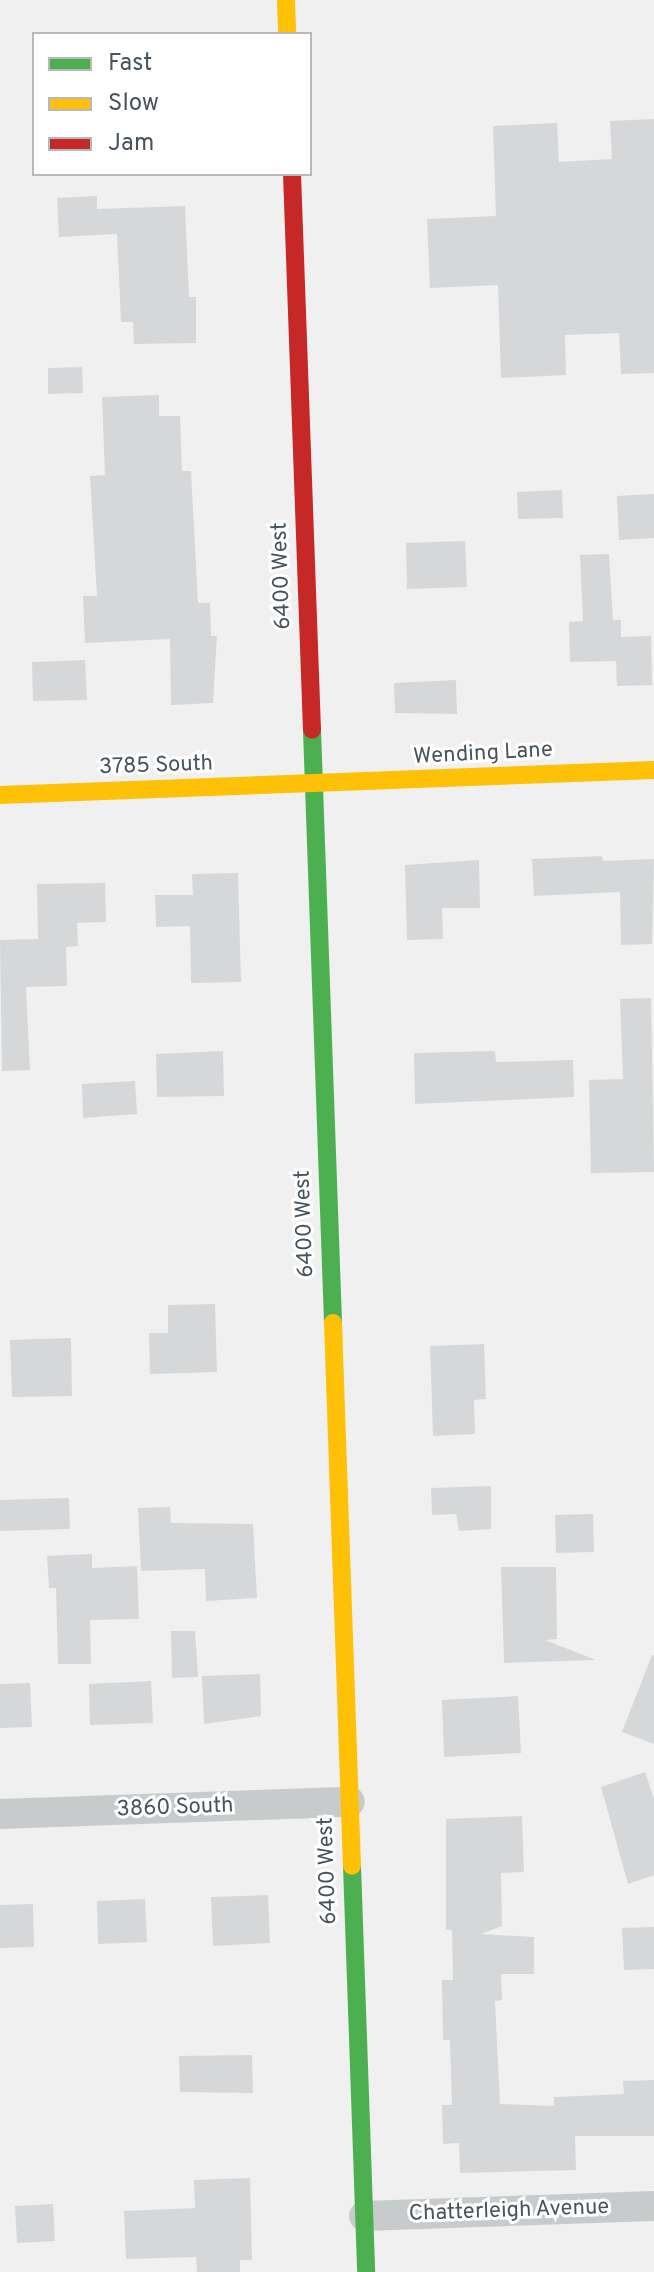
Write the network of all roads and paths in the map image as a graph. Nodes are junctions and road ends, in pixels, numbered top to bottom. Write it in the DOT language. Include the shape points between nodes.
graph roads {
  1 [pos="286,0"];
  2 [pos="287,32"];
  3 [pos="292,176"];
  4 [pos="654,770"];
  5 [pos="313,785"];
  6 [pos="0,795"];
  7 [pos="350,1802"];
  8 [pos="0,1814"];
  9 [pos="654,2206"];
  10 [pos="364,2216"];
  11 [pos="366,2272"];
  1 -- 2 [label="street"];
  3 -- 5 [label="street, 6400 West"];
  4 -- 5 [label="street, Wending Lane"];
  5 -- 6 [label="street, 3785 South"];
  5 -- 7 [label="street, 6400 West"];
  7 -- 8 [label="street, 3860 South"];
  7 -- 10 [label="street, 6400 West"];
  9 -- 10 [label="street, Chatterleigh Avenue"];
  10 -- 11 [label="street, 6400 West"];
}
